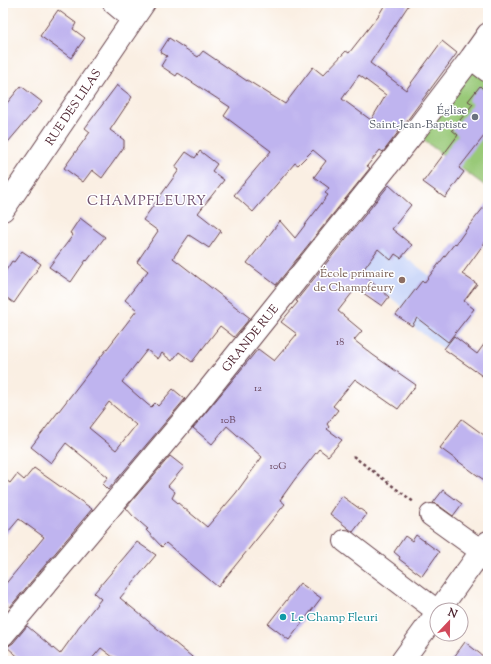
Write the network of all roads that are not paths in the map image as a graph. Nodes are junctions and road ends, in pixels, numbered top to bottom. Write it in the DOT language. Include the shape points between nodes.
graph roads {
  1 [pos="114,3"];
  2 [pos="138,11"];
  3 [pos="488,34"];
  4 [pos="479,65"];
  5 [pos="3,210"];
  6 [pos="431,515"];
  7 [pos="345,541"];
  8 [pos="485,547"];
  9 [pos="445,602"];
  10 [pos="429,604"];
  11 [pos="429,624"];
  12 [pos="3,635"];
  13 [pos="402,661"];
  1 -- 2 [label="street"];
  2 -- 5 [label="street, RUE DES LILAS"];
  3 -- 4 [label="street, GRANDE RUE"];
  4 -- 12 [label="street, GRANDE RUE" via="408,140 193,409"];
  6 -- 8 [label="street"];
  7 -- 10 [label="street"];
  8 -- 9 [label="street"];
  11 -- 13 [label="street"];
}
